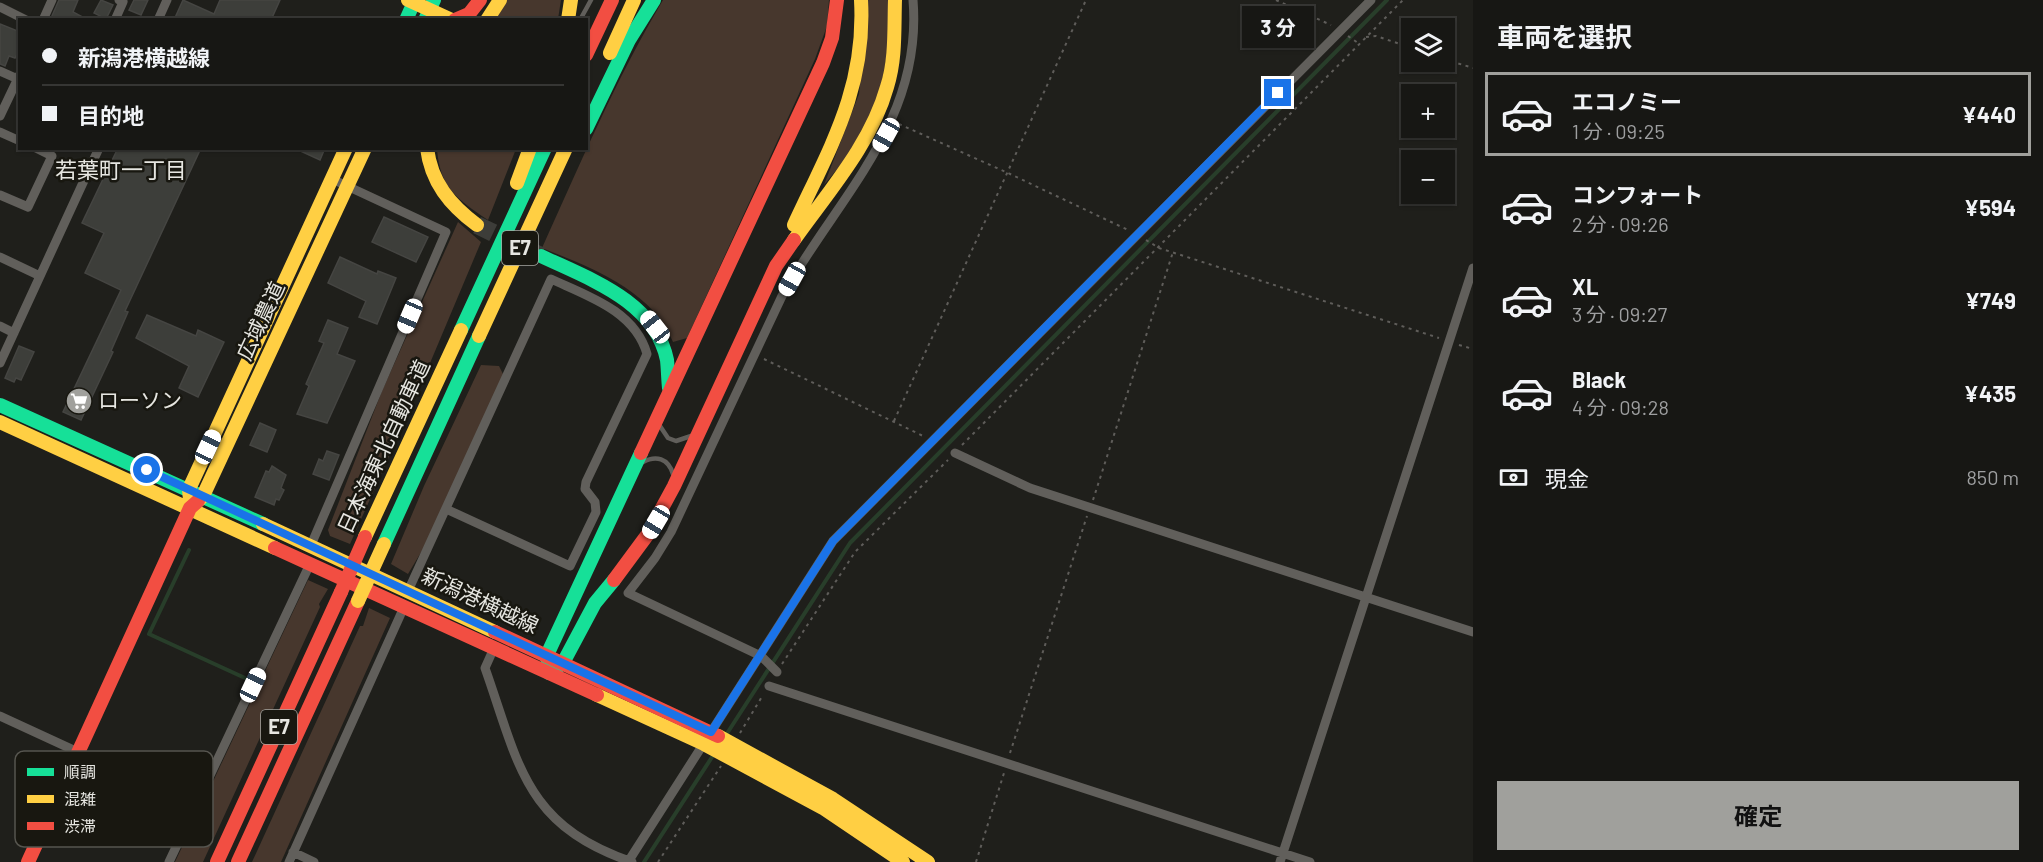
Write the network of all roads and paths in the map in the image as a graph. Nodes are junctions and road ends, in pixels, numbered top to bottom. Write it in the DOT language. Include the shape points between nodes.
graph roads {
  1 [pos="52,0"];
  2 [pos="119,0"];
  3 [pos="167,0"];
  4 [pos="480,0"];
  5 [pos="500,0"];
  6 [pos="571,0"];
  7 [pos="591,0"];
  8 [pos="612,0"];
  9 [pos="634,0"];
  10 [pos="654,0"];
  11 [pos="837,0"];
  12 [pos="861,0"];
  13 [pos="895,0"];
  14 [pos="913,0"];
  15 [pos="1086,0"];
  16 [pos="1276,0"];
  17 [pos="1371,0"];
  18 [pos="1403,0"];
  19 [pos="412,1"];
  20 [pos="0,7"];
  21 [pos="429,10"];
  22 [pos="22,18"];
  23 [pos="44,18"];
  24 [pos="116,18"];
  25 [pos="159,18"];
  26 [pos="407,18"];
  27 [pos="448,18"];
  28 [pos="458,18"];
  29 [pos="489,18"];
  30 [pos="568,18"];
  31 [pos="581,18"];
  32 [pos="1341,30"];
  33 [pos="1366,37"];
  34 [pos="1401,44"];
  35 [pos="588,51"];
  36 [pos="1455,62"];
  37 [pos="1473,68"];
  38 [pos="0,71"];
  39 [pos="18,77"];
  40 [pos="18,79"];
  41 [pos="588,99"];
  42 [pos="0,116"];
  43 [pos="892,121"];
  44 [pos="588,125"];
  45 [pos="0,132"];
  46 [pos="18,140"];
  47 [pos="40,150"];
  48 [pos="98,150"];
  49 [pos="345,150"];
  50 [pos="364,150"];
  51 [pos="427,150"];
  52 [pos="529,150"];
  53 [pos="544,150"];
  54 [pos="565,150"];
  55 [pos="577,150"];
  56 [pos="1008,173"];
  57 [pos="332,179"];
  58 [pos="347,186"];
  59 [pos="0,195"];
  60 [pos="477,225"];
  61 [pos="1138,235"];
  62 [pos="1159,248"];
  63 [pos="1173,252"];
  64 [pos="541,256"];
  65 [pos="0,257"];
  66 [pos="776,266"];
  67 [pos="1473,268"];
  68 [pos="40,276"];
  69 [pos="0,326"];
  70 [pos="14,333"];
  71 [pos="456,342"];
  72 [pos="1449,342"];
  73 [pos="475,346"];
  74 [pos="1473,349"];
  75 [pos="754,355"];
  76 [pos="0,363"];
  77 [pos="669,393"];
  78 [pos="0,405"];
  79 [pos="658,418"];
  80 [pos="894,421"];
  81 [pos="0,422"];
  82 [pos="703,423"];
  83 [pos="933,441"];
  84 [pos="955,453"];
  85 [pos="636,467"];
  86 [pos="674,486"];
  87 [pos="189,489"];
  88 [pos="203,496"];
  89 [pos="1090,507"];
  90 [pos="190,508"];
  91 [pos="446,509"];
  92 [pos="311,545"];
  93 [pos="310,564"];
  94 [pos="408,591"];
  95 [pos="1365,598"];
  96 [pos="404,607"];
  97 [pos="1473,632"];
  98 [pos="494,648"];
  99 [pos="547,655"];
  100 [pos="761,656"];
  101 [pos="562,663"];
  102 [pos="777,672"];
  103 [pos="549,674"];
  104 [pos="769,686"];
  105 [pos="0,716"];
  106 [pos="707,738"];
  107 [pos="730,750"];
  108 [pos="74,751"];
  109 [pos="79,751"];
  110 [pos="1007,763"];
  111 [pos="213,768"];
  112 [pos="35,847"];
  113 [pos="176,847"];
  114 [pos="293,852"];
  115 [pos="1282,858"];
  116 [pos="28,862"];
  117 [pos="169,862"];
  118 [pos="217,862"];
  119 [pos="238,862"];
  120 [pos="289,862"];
  121 [pos="314,862"];
  122 [pos="629,862"];
  123 [pos="658,862"];
  124 [pos="903,862"];
  125 [pos="928,862"];
  126 [pos="976,862"];
  127 [pos="1310,862"];
  1 -- 23 [label="street"];
  2 -- 24 [label="street" via="123,2"];
  3 -- 25 [label="street"];
  4 -- 28 [label="main road" via="469,14"];
  5 -- 29 [label="main road"];
  6 -- 30 [label="main road"];
  7 -- 31 [label="lane"];
  8 -- 35 [label="main road"];
  9 -- 41 [label="main road"];
  10 -- 44 [label="main road" via="629,40"];
  11 -- 77 [label="main road" via="832,38 823,63"];
  12 -- 66 [label="main road" via="862,47 849,105"];
  13 -- 66 [label="main road" via="894,51 878,114 849,165"];
  14 -- 43 [label="street" via="908,75"];
  15 -- 56 [label="path"];
  16 -- 32 [label="path"];
  17 -- 32 [label="street"];
  18 -- 33 [label="path"];
  19 -- 21 [label="main road"];
  19 -- 26 [label="main road"];
  20 -- 22 [label="street"];
  21 -- 27 [label="main road"];
  32 -- 61 [label="street"];
  33 -- 34 [label="path" via="1376,36"];
  33 -- 62 [label="path"];
  36 -- 37 [label="path"];
  38 -- 39 [label="street"];
  40 -- 42 [label="street"];
  43 -- 56 [label="path"];
  43 -- 75 [label="street" via="872,161 801,262"];
  45 -- 46 [label="street"];
  47 -- 59 [label="street" via="52,156 28,207"];
  48 -- 68 [label="street"];
  49 -- 57 [label="main road, 広域農道"];
  50 -- 58 [label="main road, 広域農道"];
  51 -- 60 [label="main road" via="441,191"];
  52 -- 71 [label="main road"];
  53 -- 71 [label="main road, 日本海東北自動車道 / E7"];
  54 -- 73 [label="main road, 日本海東北自動車道 / E7"];
  55 -- 73 [label="main road" via="533,242"];
  56 -- 61 [label="path"];
  56 -- 80 [label="path"];
  57 -- 58 [label="street"];
  57 -- 87 [label="main road, 広域農道"];
  58 -- 88 [label="main road, 広域農道"];
  58 -- 92 [label="street" via="446,232"];
  61 -- 62 [label="path"];
  61 -- 83 [label="street"];
  62 -- 63 [label="path"];
  62 -- 84 [label="path"];
  63 -- 72 [label="path"];
  63 -- 89 [label="path"];
  64 -- 77 [label="main road" via="616,293 646,315 666,352"];
  65 -- 68 [label="street"];
  66 -- 82 [label="main road"];
  67 -- 72 [label="street"];
  68 -- 70 [label="street"];
  69 -- 70 [label="street"];
  70 -- 76 [label="street"];
  71 -- 118 [label="main road, 日本海東北自動車道 / E7, bridge"];
  72 -- 74 [label="path"];
  72 -- 95 [label="street"];
  73 -- 119 [label="main road, 日本海東北自動車道 / E7, bridge"];
  75 -- 80 [label="path"];
  75 -- 100 [label="street" via="671,532 628,593"];
  77 -- 79 [label="main road"];
  78 -- 87 [label="main road, 新潟港横越線"];
  79 -- 82 [label="lane" via="663,433 676,441 692,436"];
  79 -- 85 [label="main road"];
  80 -- 83 [label="path"];
  81 -- 90 [label="main road, 新潟港横越線"];
  82 -- 86 [label="main road"];
  83 -- 100 [label="street" via="833,541"];
  84 -- 89 [label="street" via="1030,488"];
  84 -- 102 [label="path" via="855,552"];
  85 -- 86 [label="lane" via="646,460 661,458 671,468"];
  85 -- 99 [label="main road"];
  86 -- 101 [label="main road" via="633,557 595,603"];
  87 -- 88 [label="main road, 新潟港横越線"];
  87 -- 90 [label="main road, 広域農道"];
  88 -- 90 [label="main road, 広域農道"];
  88 -- 92 [label="main road, 新潟港横越線"];
  89 -- 95 [label="street"];
  89 -- 110 [label="path"];
  90 -- 93 [label="main road, 新潟港横越線"];
  90 -- 109 [label="main road, 広域農道"];
  91 -- 91 [label="street" via="570,566 596,512 595,502 585,489 586,482 647,354 637,330 596,299 551,279"];
  91 -- 94 [label="street"];
  92 -- 94 [label="main road, 新潟港横越線"];
  93 -- 96 [label="main road, 新潟港横越線"];
  93 -- 111 [label="street"];
  94 -- 99 [label="main road, 新潟港横越線"];
  95 -- 97 [label="street"];
  95 -- 115 [label="street"];
  96 -- 98 [label="main road, 新潟港横越線"];
  96 -- 114 [label="street"];
  98 -- 103 [label="main road, 新潟港横越線"];
  98 -- 122 [label="street" via="485,668 513,749 540,803 582,841"];
  99 -- 101 [label="main road, 新潟港横越線"];
  99 -- 103 [label="main road"];
  100 -- 102 [label="street"];
  100 -- 106 [label="street"];
  101 -- 103 [label="main road"];
  101 -- 106 [label="main road, 新潟港横越線"];
  103 -- 106 [label="main road, 新潟港横越線"];
  104 -- 107 [label="path"];
  104 -- 110 [label="street"];
  105 -- 108 [label="street"];
  106 -- 107 [label="main road, 新潟港横越線"];
  106 -- 122 [label="street"];
  107 -- 123 [label="path"];
  107 -- 124 [label="main road, 新潟港横越線"];
  107 -- 125 [label="main road, 新潟港横越線" via="792,773"];
  110 -- 115 [label="street"];
  110 -- 126 [label="path"];
  112 -- 116 [label="main road, 広域農道"];
  113 -- 117 [label="street"];
  114 -- 120 [label="street"];
  114 -- 121 [label="street"];
  115 -- 127 [label="street"];
}
